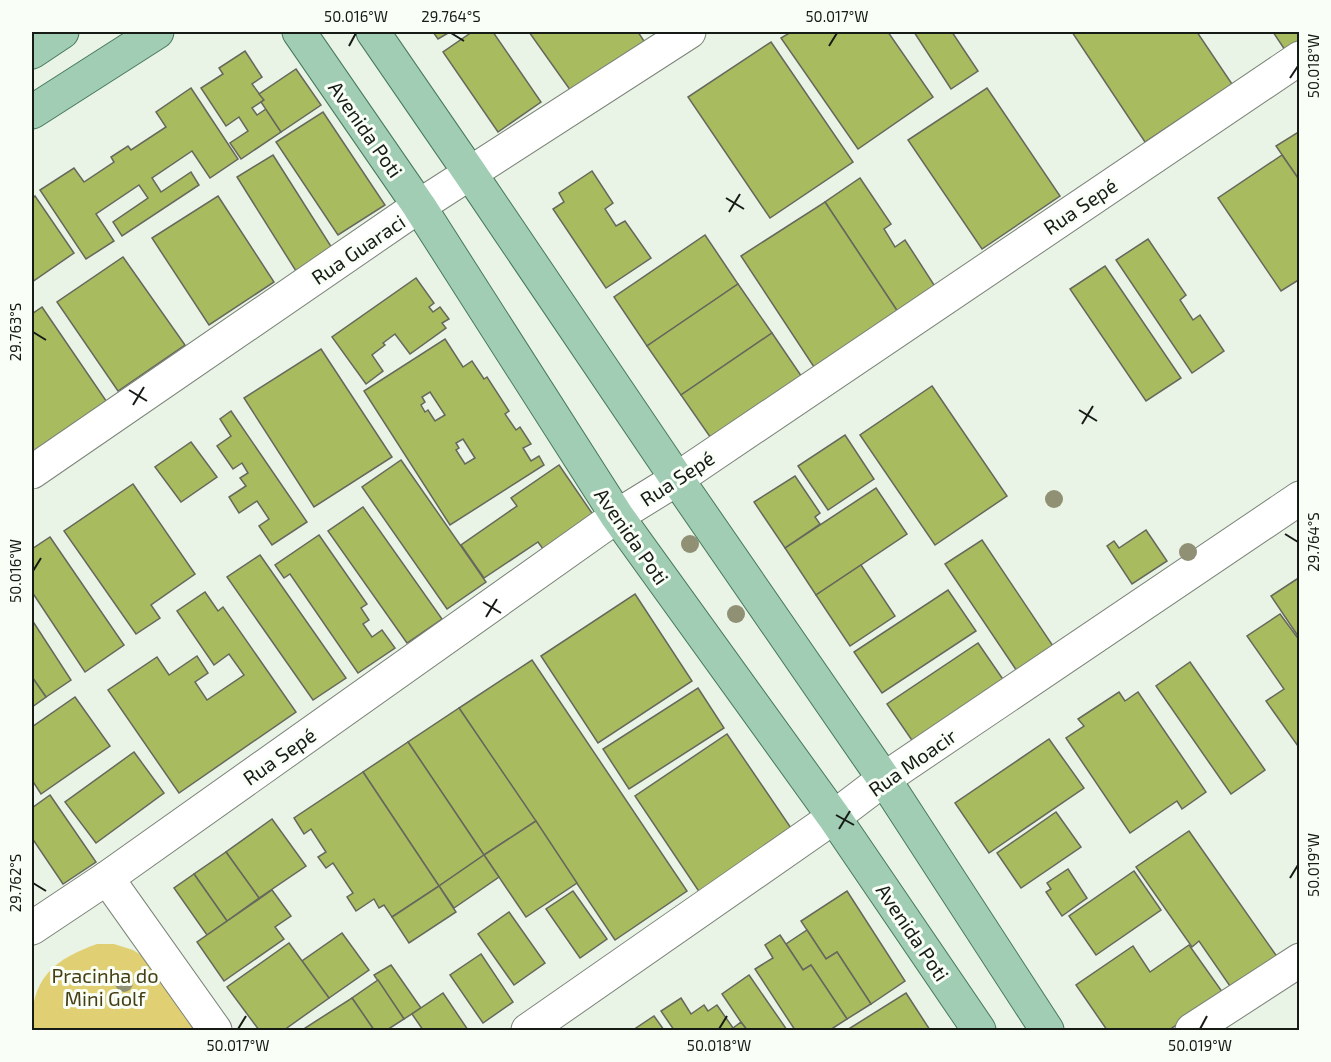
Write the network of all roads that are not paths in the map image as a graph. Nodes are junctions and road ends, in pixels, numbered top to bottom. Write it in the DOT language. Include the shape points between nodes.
graph roads {
  1 [pos="35,32"];
  2 [pos="62,32"];
  3 [pos="157,32"];
  4 [pos="299,32"];
  5 [pos="373,32"];
  6 [pos="689,32"];
  7 [pos="32,34"];
  8 [pos="32,52"];
  9 [pos="1299,58"];
  10 [pos="32,112"];
  11 [pos="470,173"];
  12 [pos="419,207"];
  13 [pos="32,472"];
  14 [pos="677,478"];
  15 [pos="1299,498"];
  16 [pos="617,516"];
  17 [pos="884,780"];
  18 [pos="834,817"];
  19 [pos="107,878"];
  20 [pos="32,927"];
  21 [pos="1299,960"];
  22 [pos="215,1030"];
  23 [pos="528,1030"];
  24 [pos="980,1030"];
  25 [pos="1047,1030"];
  26 [pos="1192,1030"];
  1 -- 7 [label="street"];
  2 -- 8 [label="main road"];
  3 -- 10 [label="main road"];
  4 -- 12 [label="main road, Avenida Poti"];
  5 -- 11 [label="main road"];
  6 -- 11 [label="street, Rua Guaraci"];
  9 -- 14 [label="street, Rua Sepé"];
  11 -- 12 [label="street, Rua Guaraci"];
  11 -- 14 [label="main road"];
  12 -- 13 [label="street, Rua Guaraci"];
  12 -- 16 [label="main road, Avenida Poti"];
  14 -- 16 [label="street, Rua Sepé"];
  14 -- 17 [label="main road"];
  15 -- 17 [label="street, Rua Moacir"];
  16 -- 18 [label="main road, Avenida Poti"];
  16 -- 19 [label="street, Rua Sepé"];
  17 -- 18 [label="street, Rua Moacir"];
  17 -- 25 [label="main road"];
  18 -- 23 [label="street, Rua Moacir"];
  18 -- 24 [label="main road, Avenida Poti"];
  19 -- 20 [label="street, Rua Sepé"];
  19 -- 22 [label="street"];
  21 -- 26 [label="street"];
}
